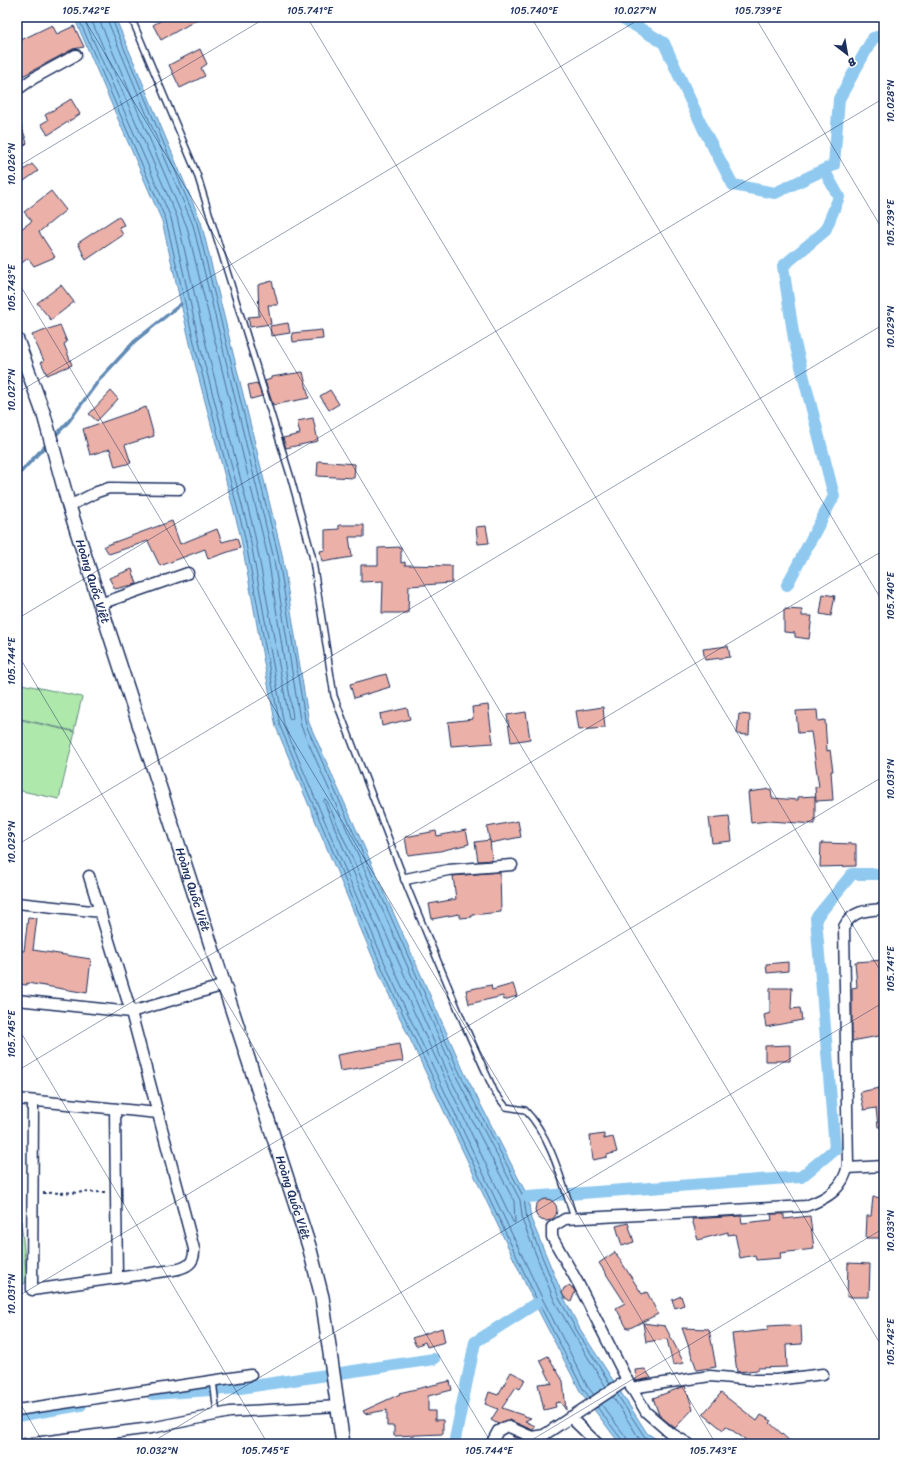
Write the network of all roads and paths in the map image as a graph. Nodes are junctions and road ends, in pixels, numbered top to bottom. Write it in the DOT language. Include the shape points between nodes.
graph roads {
  1 [pos="132,17"];
  2 [pos="76,55"];
  3 [pos="17,90"];
  4 [pos="17,340"];
  5 [pos="179,489"];
  6 [pos="69,506"];
  7 [pos="188,573"];
  8 [pos="100,604"];
  9 [pos="512,865"];
  10 [pos="89,876"];
  11 [pos="406,879"];
  12 [pos="17,903"];
  13 [pos="884,909"];
  14 [pos="101,912"];
  15 [pos="225,985"];
  16 [pos="17,1000"];
  17 [pos="131,1012"];
  18 [pos="17,1099"];
  19 [pos="33,1101"];
  20 [pos="115,1109"];
  21 [pos="158,1113"];
  22 [pos="884,1166"];
  23 [pos="848,1168"];
  24 [pos="106,1192"];
  25 [pos="41,1193"];
  26 [pos="574,1218"];
  27 [pos="117,1278"];
  28 [pos="822,1374"];
  29 [pos="251,1375"];
  30 [pos="213,1382"];
  31 [pos="626,1384"];
  32 [pos="338,1402"];
  33 [pos="17,1410"];
  34 [pos="217,1413"];
  35 [pos="574,1415"];
  36 [pos="78,1441"];
  37 [pos="25,1444"];
  38 [pos="343,1444"];
  39 [pos="491,1444"];
  40 [pos="598,1444"];
  41 [pos="689,1444"];
  1 -- 11 [label="lane" via="197,174 310,543 334,696"];
  2 -- 3 [label="street"];
  4 -- 6 [label="street, Hoàng Quốc Việt" via="44,415"];
  5 -- 6 [label="street" via="109,488"];
  6 -- 8 [label="street, Hoàng Quốc Việt"];
  7 -- 8 [label="street"];
  8 -- 15 [label="street, Hoàng Quốc Việt"];
  9 -- 11 [label="street" via="448,870"];
  10 -- 14 [label="street"];
  11 -- 26 [label="lane" via="464,1024 495,1093 506,1107 525,1110 533,1119 550,1150"];
  12 -- 14 [label="street"];
  13 -- 23 [label="street" via="854,914 844,927"];
  14 -- 17 [label="street"];
  15 -- 17 [label="street"];
  15 -- 32 [label="street, Hoàng Quốc Việt" via="309,1246 322,1297"];
  16 -- 17 [label="street"];
  17 -- 21 [label="street"];
  18 -- 19 [label="street"];
  19 -- 20 [label="street"];
  19 -- 27 [label="street" via="32,1290"];
  20 -- 21 [label="street"];
  20 -- 27 [label="street"];
  21 -- 27 [label="street" via="195,1257 184,1268"];
  22 -- 23 [label="street"];
  23 -- 26 [label="street" via="845,1179 834,1192 825,1199 806,1206"];
  24 -- 25 [label="path"];
  26 -- 31 [label="street" via="565,1219 552,1227 552,1237 578,1283"];
  28 -- 31 [label="street" via="776,1380 710,1376"];
  29 -- 30 [label="street"];
  30 -- 33 [label="street"];
  30 -- 34 [label="lane"];
  31 -- 35 [label="street"];
  31 -- 41 [label="street" via="655,1421"];
  32 -- 34 [label="street"];
  32 -- 38 [label="street, Hoàng Quốc Việt"];
  34 -- 36 [label="street"];
  35 -- 39 [label="street" via="538,1437 526,1436 510,1427 503,1428 498,1431"];
  35 -- 40 [label="street"];
  36 -- 37 [label="street"];
}
